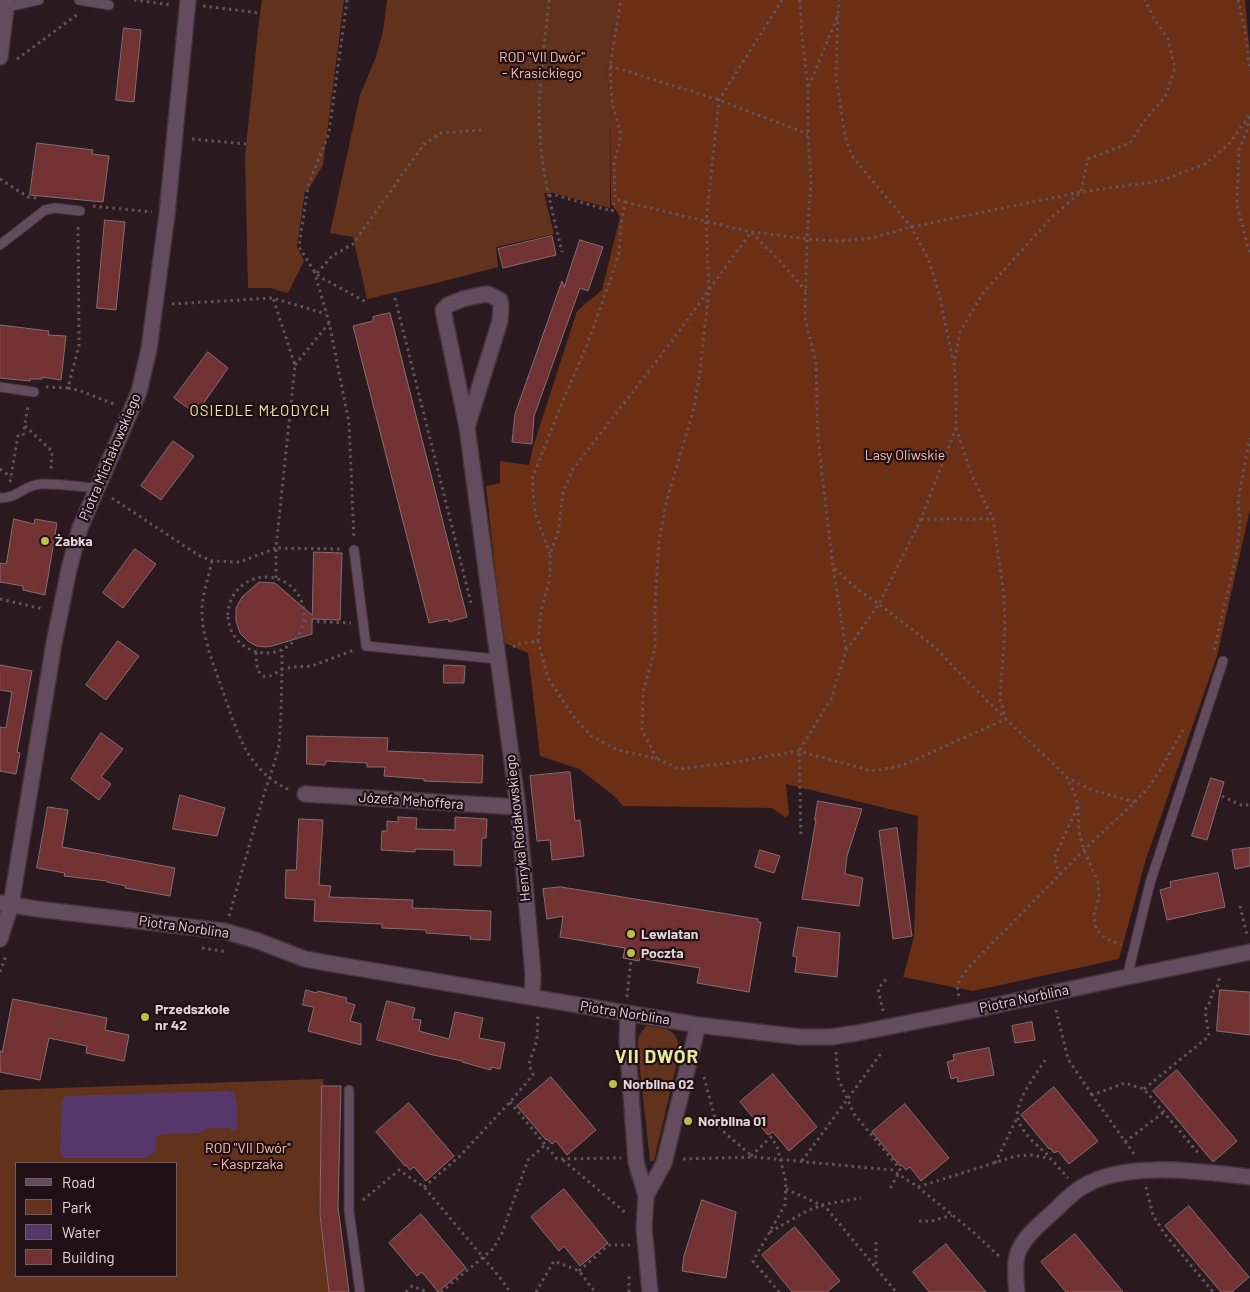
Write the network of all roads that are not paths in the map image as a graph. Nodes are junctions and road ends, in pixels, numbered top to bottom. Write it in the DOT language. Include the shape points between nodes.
graph roads {
  1 [pos="39,0"];
  2 [pos="79,0"];
  3 [pos="7,3"];
  4 [pos="188,3"];
  5 [pos="109,5"];
  6 [pos="0,57"];
  7 [pos="80,211"];
  8 [pos="0,245"];
  9 [pos="0,387"];
  10 [pos="34,392"];
  11 [pos="467,427"];
  12 [pos="103,492"];
  13 [pos="4,498"];
  14 [pos="354,550"];
  15 [pos="497,659"];
  16 [pos="1224,660"];
  17 [pos="304,794"];
  18 [pos="518,807"];
  19 [pos="6,904"];
  20 [pos="4,944"];
  21 [pos="1250,952"];
  22 [pos="1127,977"];
  23 [pos="535,1004"];
  24 [pos="628,1014"];
  25 [pos="698,1025"];
  26 [pos="349,1090"];
  27 [pos="1250,1177"];
  28 [pos="646,1196"];
  29 [pos="360,1292"];
  30 [pos="650,1292"];
  31 [pos="1017,1292"];
  1 -- 3 [label="lane"];
  2 -- 5 [label="lane"];
  3 -- 6 [label="street"];
  4 -- 12 [label="street, Piotra Michałowskiego" via="167,214 149,350 139,392"];
  7 -- 8 [label="lane" via="45,210"];
  9 -- 10 [label="lane"];
  11 -- 11 [label="street, Henryka Rodakowskiego" via="500,321 500,300 488,294 463,299 444,310"];
  11 -- 15 [label="street, Henryka Rodakowskiego"];
  12 -- 13 [label="lane" via="41,484"];
  12 -- 19 [label="street, Piotra Michałowskiego" via="80,528 69,569"];
  14 -- 15 [label="lane" via="366,646"];
  15 -- 18 [label="street, Henryka Rodakowskiego"];
  16 -- 22 [label="lane" via="1150,883"];
  17 -- 18 [label="street, Józefa Mehoffera"];
  18 -- 23 [label="street, Henryka Rodakowskiego"];
  19 -- 20 [label="street, Piotra Michałowskiego"];
  19 -- 23 [label="street, Piotra Norblina" via="224,931 305,959"];
  21 -- 22 [label="street, Piotra Norblina"];
  22 -- 25 [label="street, Piotra Norblina" via="835,1036 800,1037"];
  23 -- 24 [label="street, Piotra Norblina"];
  24 -- 25 [label="street, Piotra Norblina"];
  24 -- 28 [label="street" via="636,1162"];
  25 -- 28 [label="street" via="664,1163"];
  26 -- 29 [label="lane" via="348,1211"];
  27 -- 31 [label="street" via="1142,1170 1098,1179 1083,1186 1029,1235 1020,1249 1016,1261"];
  28 -- 30 [label="street" via="644,1228"];
}
